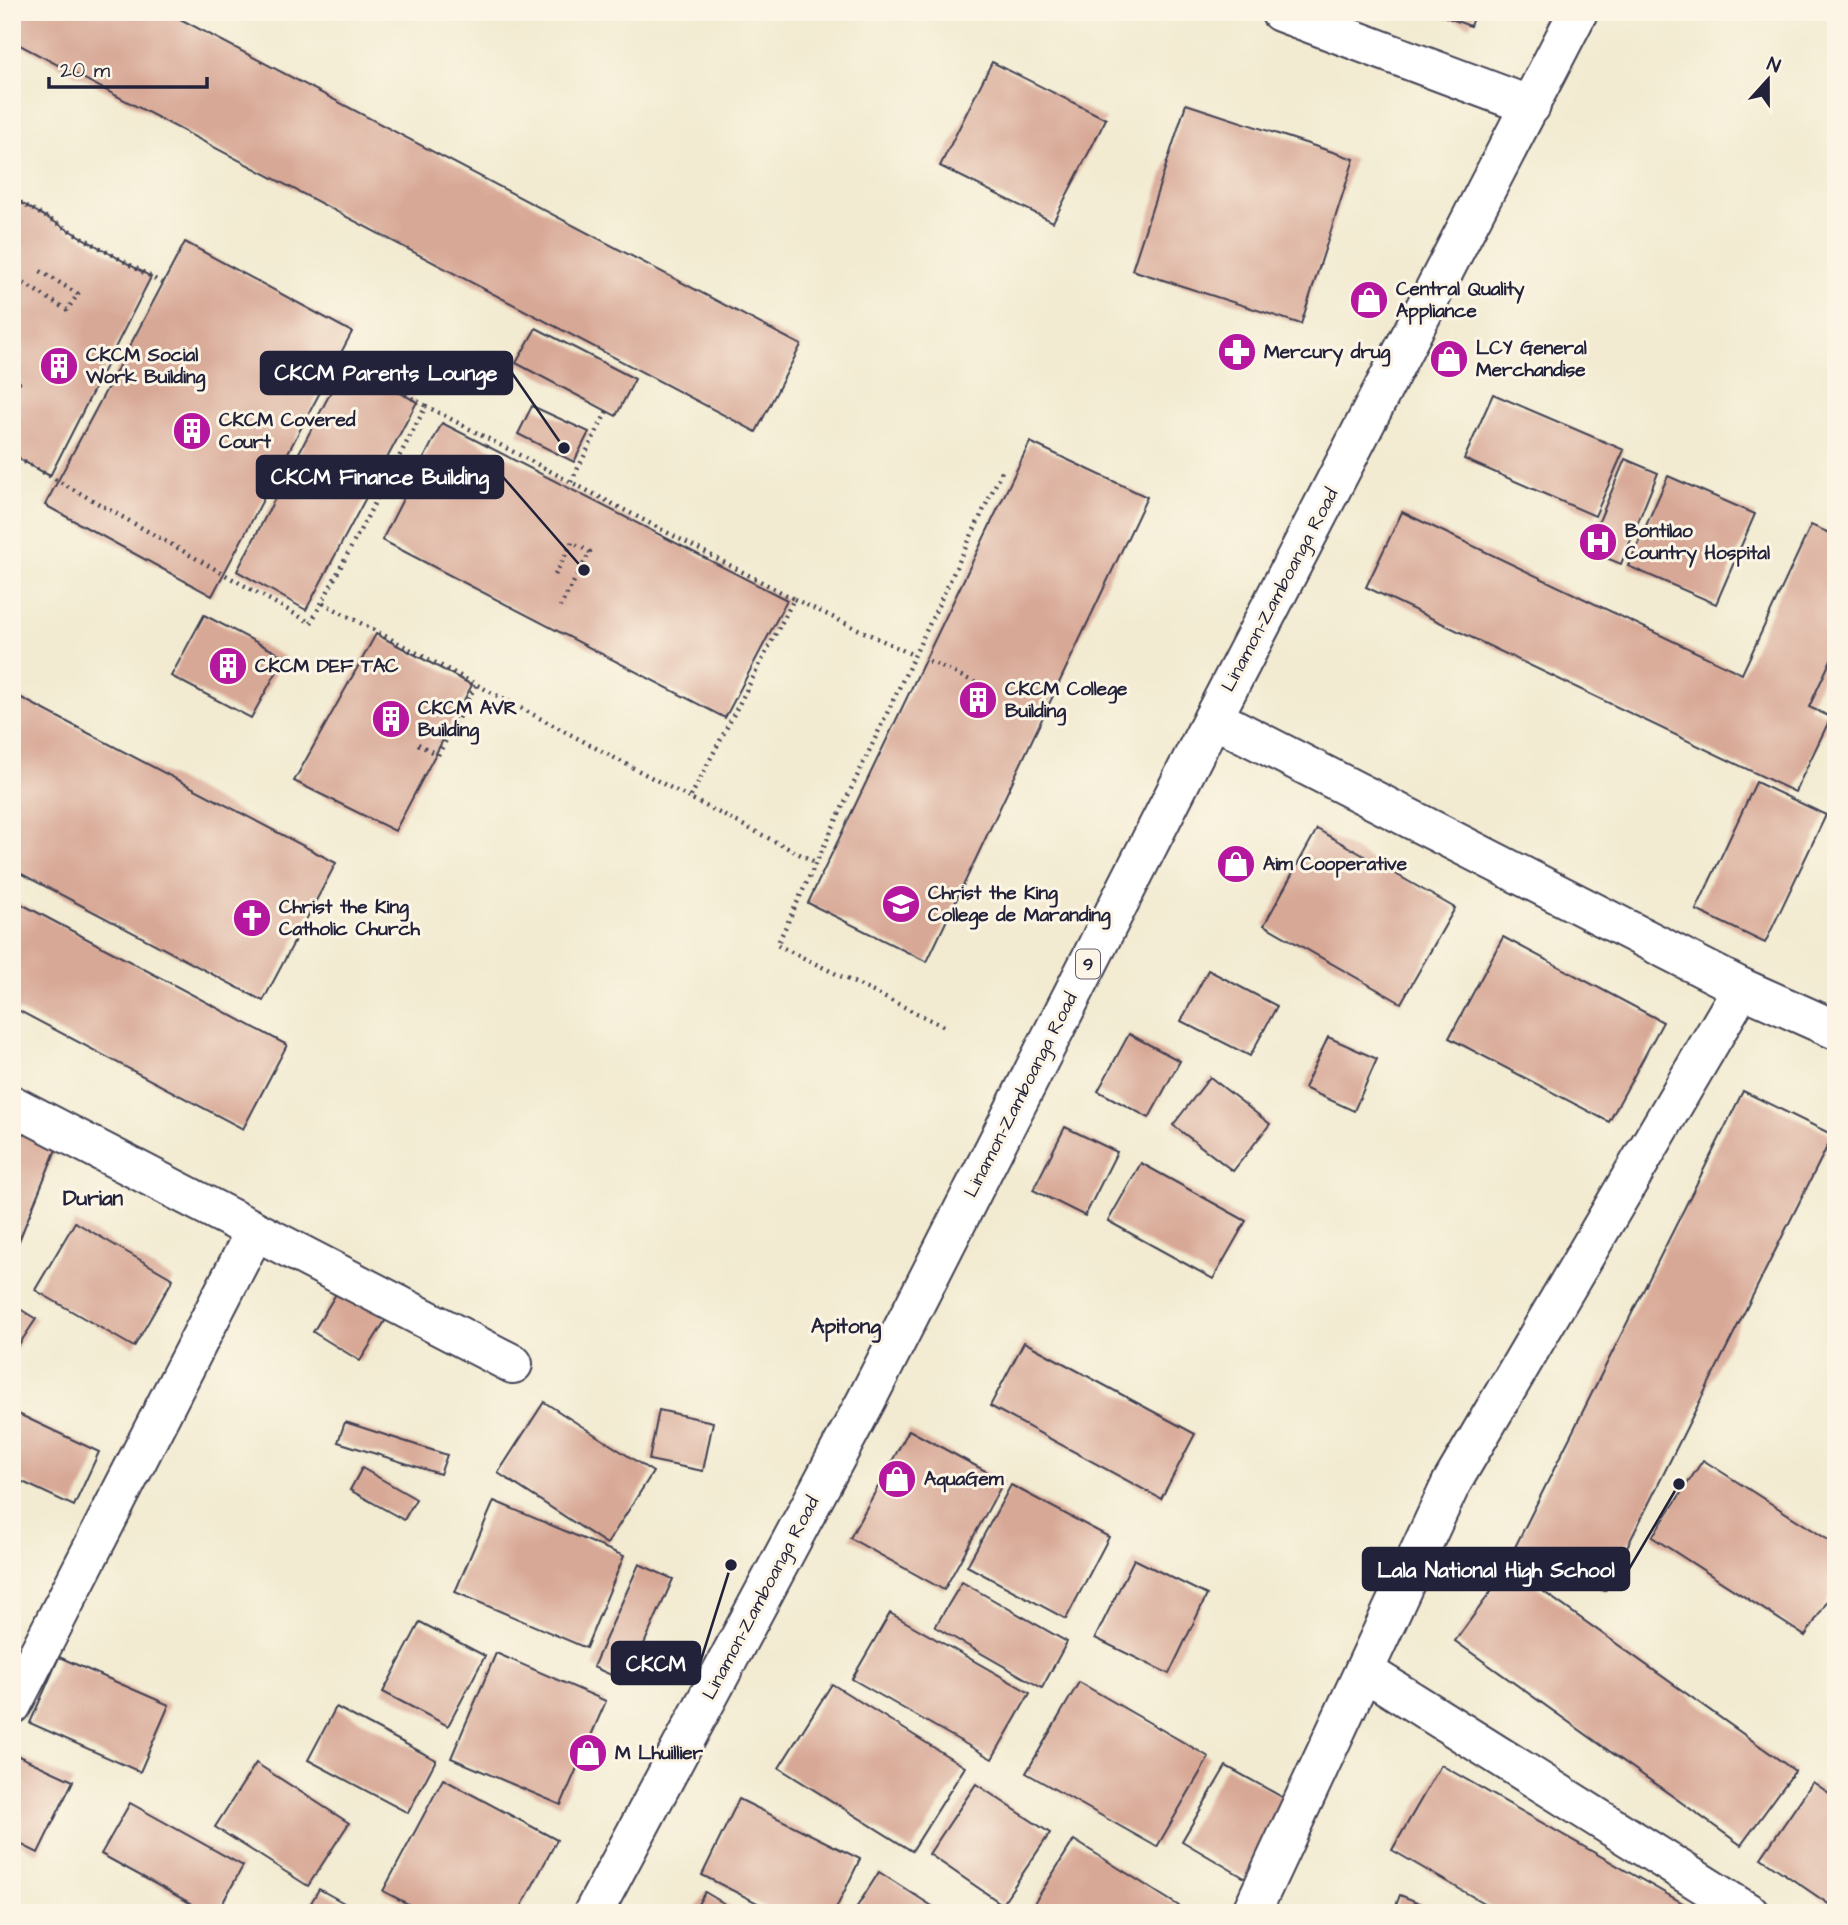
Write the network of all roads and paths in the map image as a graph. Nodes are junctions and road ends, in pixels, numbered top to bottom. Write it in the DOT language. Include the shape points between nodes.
graph roads {
  1 [pos="1280,12"];
  2 [pos="1578,12"];
  3 [pos="1531,106"];
  4 [pos="12,208"];
  5 [pos="37,269"];
  6 [pos="12,276"];
  7 [pos="162,283"];
  8 [pos="338,357"];
  9 [pos="12,379"];
  10 [pos="12,392"];
  11 [pos="426,406"];
  12 [pos="607,411"];
  13 [pos="12,455"];
  14 [pos="1002,471"];
  15 [pos="571,482"];
  16 [pos="555,575"];
  17 [pos="794,599"];
  18 [pos="323,603"];
  19 [pos="560,607"];
  20 [pos="913,654"];
  21 [pos="929,661"];
  22 [pos="477,683"];
  23 [pos="988,688"];
  24 [pos="1213,718"];
  25 [pos="418,744"];
  26 [pos="432,752"];
  27 [pos="438,755"];
  28 [pos="690,799"];
  29 [pos="815,862"];
  30 [pos="1742,988"];
  31 [pos="943,1026"];
  32 [pos="1836,1030"];
  33 [pos="12,1105"];
  34 [pos="255,1231"];
  35 [pos="513,1364"];
  36 [pos="1364,1671"];
  37 [pos="12,1705"];
  38 [pos="593,1913"];
  39 [pos="1251,1913"];
  40 [pos="1749,1913"];
  1 -- 3 [label="main road"];
  2 -- 3 [label="main road, Linamon-Zamboanga Road / 9"];
  3 -- 24 [label="main road, Linamon-Zamboanga Road / 9"];
  4 -- 7 [label="path" via="16,200"];
  5 -- 6 [label="path" via="78,294 68,310"];
  8 -- 11 [label="path"];
  9 -- 10 [label="path" via="19,383"];
  11 -- 15 [label="path"];
  11 -- 18 [label="path"];
  12 -- 15 [label="path"];
  13 -- 18 [label="path" via="312,623"];
  14 -- 20 [label="path"];
  15 -- 17 [label="path"];
  16 -- 19 [label="path" via="572,542 590,552"];
  17 -- 20 [label="path"];
  17 -- 28 [label="path"];
  18 -- 22 [label="path"];
  20 -- 29 [label="path"];
  21 -- 23 [label="path"];
  22 -- 27 [label="path"];
  22 -- 28 [label="path"];
  24 -- 30 [label="main road"];
  24 -- 38 [label="main road, Linamon-Zamboanga Road / 9" via="866,1401"];
  25 -- 26 [label="path"];
  28 -- 29 [label="path"];
  29 -- 31 [label="path" via="777,946"];
  30 -- 32 [label="main road"];
  30 -- 36 [label="main road" via="1451,1484"];
  33 -- 34 [label="main road"];
  34 -- 35 [label="main road"];
  34 -- 37 [label="main road"];
  36 -- 39 [label="main road"];
  36 -- 40 [label="main road"];
}
